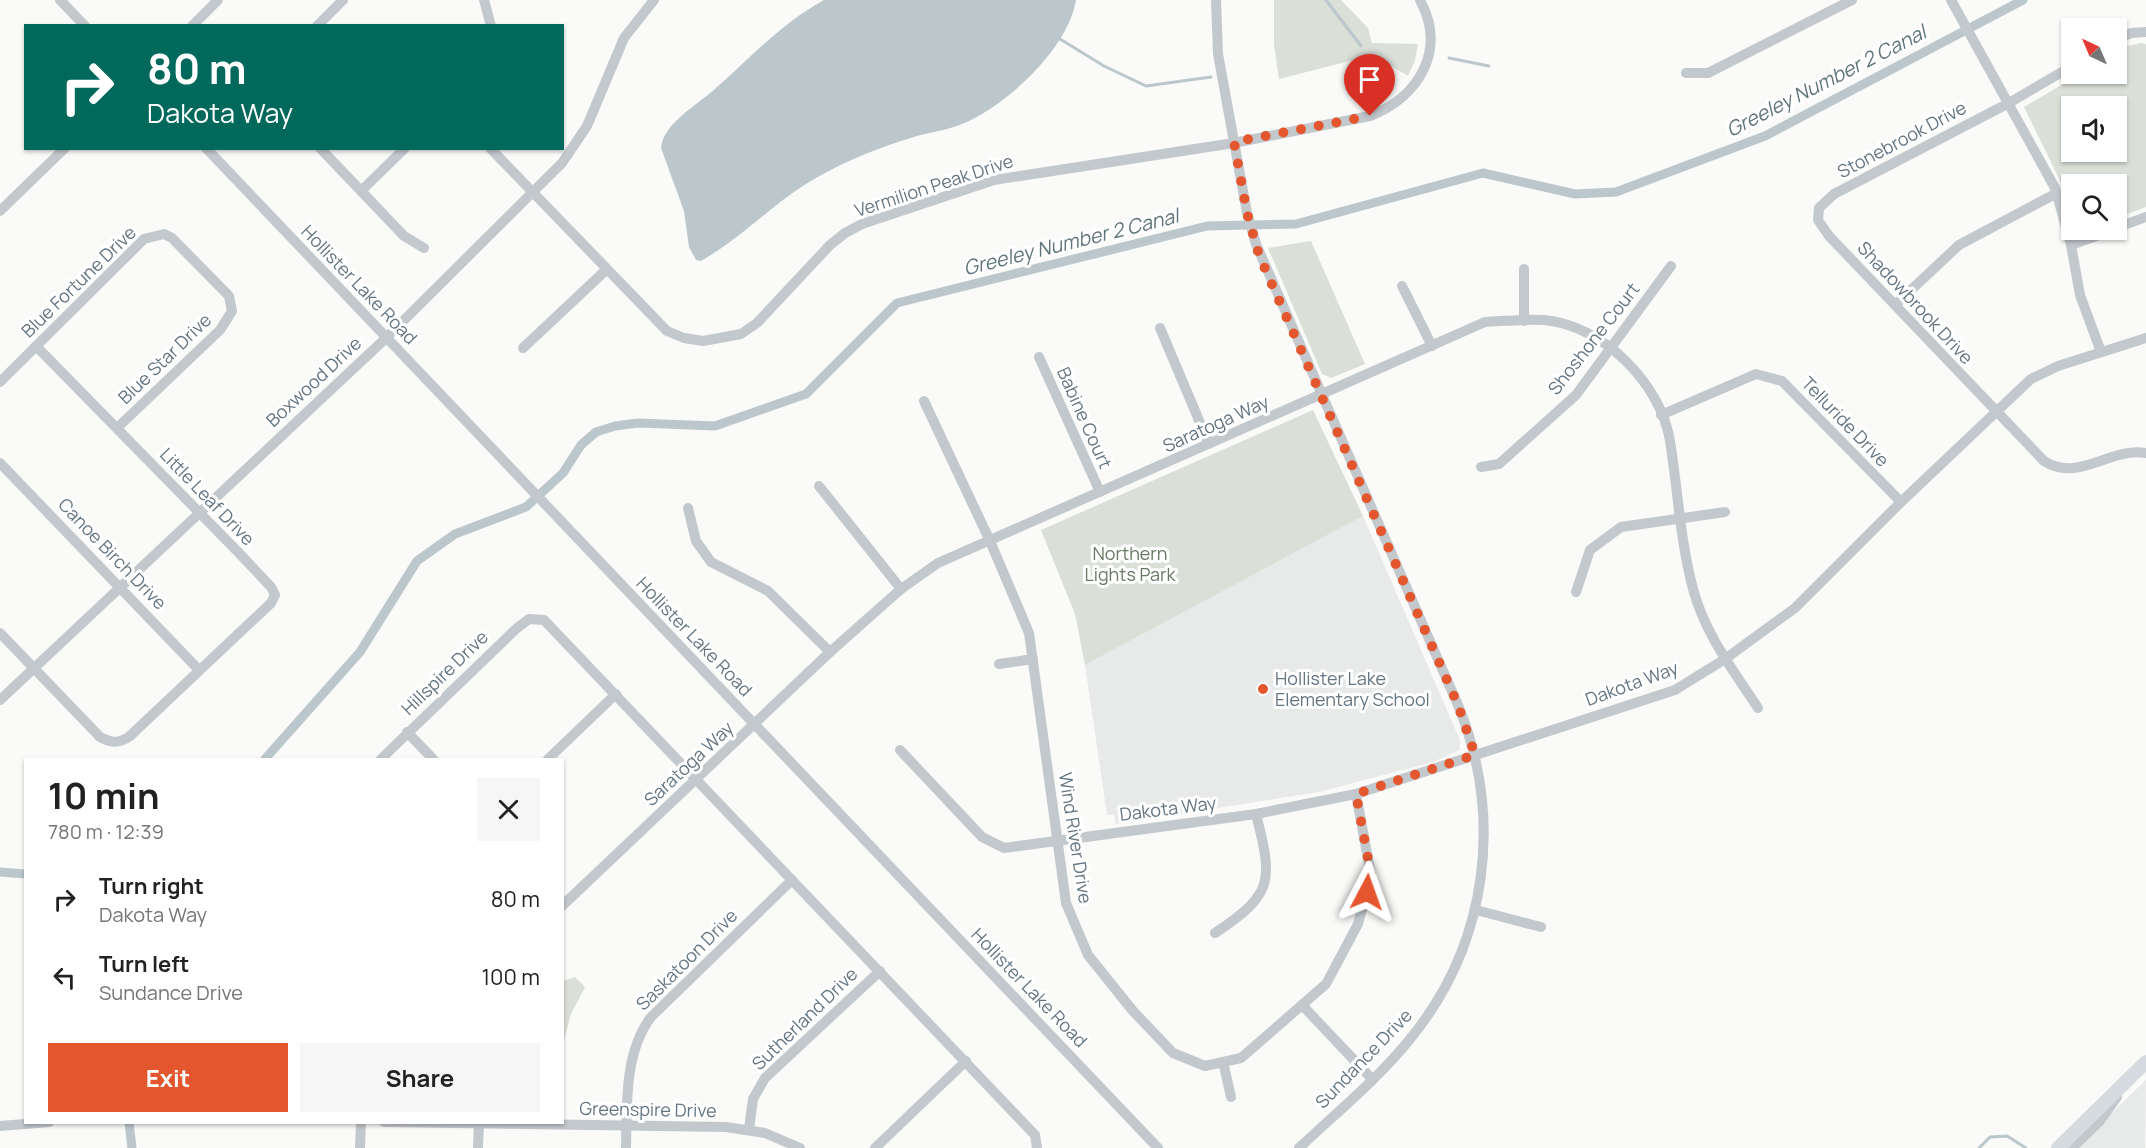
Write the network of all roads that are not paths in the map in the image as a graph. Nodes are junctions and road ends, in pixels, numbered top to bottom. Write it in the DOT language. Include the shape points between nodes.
graph roads {
  1 [pos="60,0"];
  2 [pos="218,0"];
  3 [pos="343,0"];
  4 [pos="484,0"];
  5 [pos="654,0"];
  6 [pos="1216,0"];
  7 [pos="1419,0"];
  8 [pos="1852,0"];
  9 [pos="1951,0"];
  10 [pos="83,24"];
  11 [pos="194,24"];
  12 [pos="318,24"];
  13 [pos="490,24"];
  14 [pos="2146,32"];
  15 [pos="2127,35"];
  16 [pos="2061,72"];
  17 [pos="1686,73"];
  18 [pos="2009,103"];
  19 [pos="1234,142"];
  20 [pos="62,150"];
  21 [pos="208,150"];
  22 [pos="322,150"];
  23 [pos="403,150"];
  24 [pos="492,150"];
  25 [pos="361,191"];
  26 [pos="533,192"];
  27 [pos="2057,193"];
  28 [pos="0,211"];
  29 [pos="1817,214"];
  30 [pos="2146,217"];
  31 [pos="2127,224"];
  32 [pos="2085,240"];
  33 [pos="2071,245"];
  34 [pos="424,248"];
  35 [pos="1671,266"];
  36 [pos="1524,268"];
  37 [pos="606,270"];
  38 [pos="1402,286"];
  39 [pos="1895,305"];
  40 [pos="232,311"];
  41 [pos="1524,321"];
  42 [pos="1160,328"];
  43 [pos="386,338"];
  44 [pos="2146,338"];
  45 [pos="36,346"];
  46 [pos="1432,346"];
  47 [pos="523,348"];
  48 [pos="1609,348"];
  49 [pos="2101,352"];
  50 [pos="1039,357"];
  51 [pos="0,382"];
  52 [pos="1321,395"];
  53 [pos="924,401"];
  54 [pos="1995,411"];
  55 [pos="1662,415"];
  56 [pos="117,428"];
  57 [pos="1209,444"];
  58 [pos="2146,453"];
  59 [pos="0,463"];
  60 [pos="1481,467"];
  61 [pos="819,486"];
  62 [pos="1100,492"];
  63 [pos="1901,502"];
  64 [pos="688,508"];
  65 [pos="199,512"];
  66 [pos="1725,512"];
  67 [pos="1678,518"];
  68 [pos="990,540"];
  69 [pos="120,586"];
  70 [pos="901,589"];
  71 [pos="1576,592"];
  72 [pos="0,633"];
  73 [pos="830,652"];
  74 [pos="1032,659"];
  75 [pos="1725,659"];
  76 [pos="999,664"];
  77 [pos="33,668"];
  78 [pos="199,670"];
  79 [pos="616,694"];
  80 [pos="0,700"];
  81 [pos="1758,708"];
  82 [pos="755,724"];
  83 [pos="407,732"];
  84 [pos="900,750"];
  85 [pos="1475,755"];
  86 [pos="382,758"];
  87 [pos="432,758"];
  88 [pos="549,758"];
  89 [pos="697,779"];
  90 [pos="1356,794"];
  91 [pos="1256,814"];
  92 [pos="1058,841"];
  93 [pos="792,880"];
  94 [pos="564,904"];
  95 [pos="1476,910"];
  96 [pos="1541,927"];
  97 [pos="1215,933"];
  98 [pos="880,971"];
  99 [pos="1302,1005"];
  100 [pos="966,1061"];
  101 [pos="1223,1062"];
  102 [pos="2146,1062"];
  103 [pos="1372,1079"];
  104 [pos="2129,1080"];
  105 [pos="1231,1096"];
  106 [pos="24,1124"];
  107 [pos="361,1124"];
  108 [pos="479,1124"];
  109 [pos="627,1125"];
  110 [pos="0,1126"];
  111 [pos="749,1129"];
  112 [pos="1037,1147"];
  113 [pos="360,1148"];
  114 [pos="478,1148"];
  115 [pos="627,1148"];
  116 [pos="800,1148"];
  117 [pos="875,1148"];
  118 [pos="1158,1148"];
  119 [pos="1299,1148"];
  120 [pos="2058,1148"];
  121 [pos="2072,1148"];
  1 -- 10 [label="street"];
  2 -- 11 [label="street"];
  3 -- 12 [label="street"];
  4 -- 13 [label="street"];
  5 -- 26 [label="street, Boxwood Drive" via="624,38 576,144"];
  6 -- 19 [label="street, Sundance Drive" via="1218,54"];
  7 -- 19 [label="street, Vermilion Peak Drive" via="1430,30 1431,47 1418,80 1400,101 1370,116"];
  8 -- 17 [label="street" via="1708,73"];
  9 -- 18 [label="street"];
  14 -- 15 [label="street"];
  16 -- 18 [label="street, Stonebrook Drive"];
  18 -- 27 [label="street"];
  18 -- 29 [label="street, Stonebrook Drive" via="1834,194"];
  19 -- 37 [label="street, Vermilion Peak Drive" via="994,180 862,224 830,245 757,323 741,334 722,339 703,341 667,331"];
  19 -- 52 [label="street, Sundance Drive" via="1256,244"];
  20 -- 28 [label="street"];
  21 -- 43 [label="street, Hollister Lake Road"];
  22 -- 25 [label="street"];
  23 -- 25 [label="street"];
  24 -- 26 [label="street, Vermilion Peak Drive"];
  25 -- 34 [label="street" via="404,236"];
  26 -- 37 [label="street, Vermilion Peak Drive"];
  26 -- 43 [label="street, Boxwood Drive"];
  27 -- 33 [label="street"];
  27 -- 39 [label="street" via="1959,245"];
  29 -- 39 [label="street, Shadowbrook Drive" via="1829,236"];
  30 -- 31 [label="street"];
  32 -- 33 [label="street"];
  33 -- 49 [label="street" via="2080,295"];
  35 -- 48 [label="street, Shoshone Court"];
  36 -- 41 [label="street"];
  37 -- 47 [label="street"];
  38 -- 46 [label="street"];
  39 -- 54 [label="street, Shadowbrook Drive"];
  40 -- 45 [label="street, Blue Fortune Drive" via="229,296 171,237 156,234 144,239"];
  40 -- 56 [label="street, Blue Star Drive" via="220,330"];
  41 -- 46 [label="street, Saratoga Way" via="1485,322"];
  41 -- 48 [label="street, Saratoga Way" via="1545,320 1588,332"];
  42 -- 57 [label="street"];
  43 -- 65 [label="street, Boxwood Drive"];
  43 -- 82 [label="street, Hollister Lake Road"];
  44 -- 49 [label="street, Dakota Way"];
  45 -- 51 [label="street, Blue Fortune Drive"];
  45 -- 56 [label="street, Little Leaf Drive"];
  46 -- 52 [label="street, Saratoga Way"];
  48 -- 55 [label="street, Saratoga Way" via="1632,367"];
  48 -- 60 [label="street, Shoshone Court" via="1576,395 1499,464"];
  49 -- 54 [label="street, Dakota Way" via="2031,379"];
  50 -- 62 [label="street, Babine Court"];
  52 -- 57 [label="street, Saratoga Way"];
  52 -- 85 [label="street, Sundance Drive" via="1458,705"];
  53 -- 68 [label="street, Wind River Drive"];
  54 -- 58 [label="street, Shadowbrook Drive" via="2054,467 2074,469 2133,451"];
  54 -- 63 [label="street, Dakota Way"];
  55 -- 63 [label="street, Telluride Drive" via="1756,374 1782,381"];
  55 -- 67 [label="street, Saratoga Way" via="1670,439"];
  56 -- 65 [label="street, Little Leaf Drive"];
  57 -- 62 [label="street, Saratoga Way"];
  59 -- 69 [label="street, Canoe Birch Drive"];
  61 -- 70 [label="street"];
  62 -- 68 [label="street, Saratoga Way"];
  63 -- 75 [label="street, Dakota Way" via="1795,608"];
  64 -- 73 [label="street" via="696,541 711,562 768,591"];
  65 -- 69 [label="street, Boxwood Drive"];
  65 -- 78 [label="street, Little Leaf Drive" via="275,595"];
  66 -- 67 [label="street"];
  67 -- 71 [label="street" via="1621,527 1590,550"];
  67 -- 75 [label="street, Saratoga Way" via="1694,591 1710,636"];
  68 -- 70 [label="street, Saratoga Way" via="938,563"];
  68 -- 74 [label="street, Wind River Drive" via="1029,633"];
  69 -- 77 [label="street, Boxwood Drive"];
  69 -- 78 [label="street, Canoe Birch Drive"];
  70 -- 73 [label="street, Saratoga Way"];
  72 -- 77 [label="street"];
  73 -- 82 [label="street, Saratoga Way"];
  74 -- 76 [label="street"];
  74 -- 92 [label="street, Wind River Drive"];
  75 -- 81 [label="street, Saratoga Way"];
  75 -- 85 [label="street, Dakota Way" via="1676,690"];
  77 -- 78 [label="street" via="108,742 130,736"];
  77 -- 80 [label="street, Boxwood Drive"];
  79 -- 83 [label="street, Hillspire Drive" via="548,623 529,619"];
  79 -- 88 [label="street"];
  79 -- 89 [label="street"];
  82 -- 89 [label="street, Saratoga Way"];
  82 -- 118 [label="street, Hollister Lake Road"];
  83 -- 86 [label="street, Hillspire Drive"];
  83 -- 87 [label="street"];
  84 -- 92 [label="street, Dakota Way" via="982,837 1004,848"];
  85 -- 90 [label="street, Dakota Way"];
  85 -- 95 [label="street, Sundance Drive" via="1485,831"];
  89 -- 93 [label="street"];
  89 -- 94 [label="street, Saratoga Way"];
  90 -- 91 [label="street, Dakota Way"];
  90 -- 99 [label="street, Wind River Drive" via="1371,875 1358,924 1326,984"];
  91 -- 92 [label="street, Dakota Way"];
  91 -- 97 [label="street" via="1267,872 1263,888 1257,902"];
  92 -- 101 [label="street, Wind River Drive" via="1066,903 1088,955 1132,1011 1173,1053 1205,1066"];
  93 -- 98 [label="street"];
  93 -- 109 [label="street, Saskatoon Drive" via="639,1032 632,1052"];
  95 -- 96 [label="street"];
  95 -- 103 [label="street, Sundance Drive" via="1442,995 1409,1041"];
  98 -- 100 [label="street"];
  98 -- 111 [label="street, Sutherland Drive" via="765,1078 753,1099"];
  99 -- 101 [label="street, Wind River Drive" via="1241,1058"];
  99 -- 103 [label="street"];
  100 -- 112 [label="street" via="1035,1135"];
  100 -- 117 [label="street"];
  101 -- 105 [label="street"];
  102 -- 104 [label="main road"];
  103 -- 119 [label="street, Sundance Drive"];
  104 -- 120 [label="main road"];
  104 -- 121 [label="street" via="2098,1122"];
  106 -- 110 [label="street"];
  107 -- 113 [label="street"];
  108 -- 109 [label="street, Greenspire Drive"];
  108 -- 114 [label="street"];
  109 -- 111 [label="street, Greenspire Drive"];
  109 -- 115 [label="street, Saskatoon Drive"];
  111 -- 116 [label="street, Greenspire Drive"];
}
